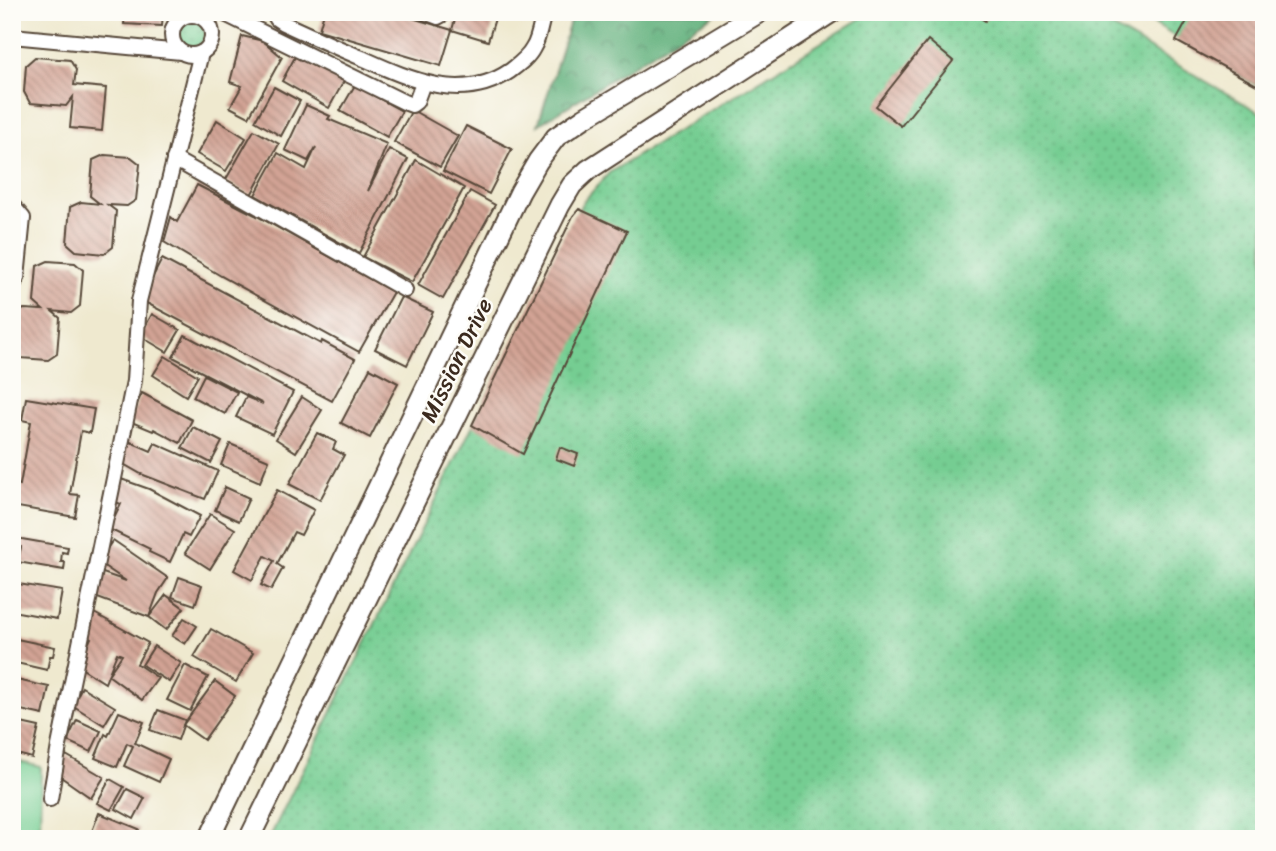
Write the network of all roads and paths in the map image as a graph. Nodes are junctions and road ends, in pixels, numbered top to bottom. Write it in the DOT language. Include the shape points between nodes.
graph roads {
  1 [pos="222,12"];
  2 [pos="273,12"];
  3 [pos="425,12"];
  4 [pos="447,12"];
  5 [pos="544,12"];
  6 [pos="760,12"];
  7 [pos="832,12"];
  8 [pos="194,13"];
  9 [pos="212,18"];
  10 [pos="12,36"];
  11 [pos="181,52"];
  12 [pos="201,53"];
  13 [pos="423,83"];
  14 [pos="174,159"];
  15 [pos="12,205"];
  16 [pos="12,286"];
  17 [pos="405,290"];
  18 [pos="50,799"];
  19 [pos="209,839"];
  20 [pos="249,839"];
  1 -- 13 [label="street" via="412,105"];
  2 -- 13 [label="street" via="283,23"];
  3 -- 4 [label="street" via="438,17"];
  5 -- 13 [label="street" via="534,48 503,75 464,88"];
  6 -- 19 [label="street, Mission Drive" via="584,118 556,137 538,161"];
  7 -- 20 [label="street, Mission Drive" via="588,170 572,185"];
  8 -- 9 [label="street"];
  8 -- 11 [label="street" via="180,18 173,29"];
  9 -- 12 [label="street" via="210,44"];
  10 -- 11 [label="street"];
  11 -- 12 [label="street"];
  12 -- 14 [label="street"];
  14 -- 17 [label="street"];
  14 -- 18 [label="street" via="139,301 134,381"];
  15 -- 16 [label="street" via="23,218 18,278"];
}
